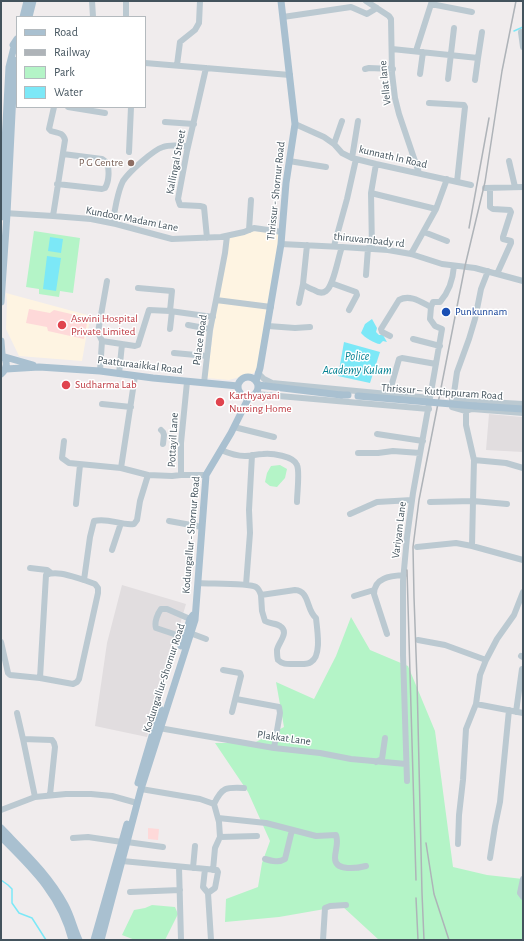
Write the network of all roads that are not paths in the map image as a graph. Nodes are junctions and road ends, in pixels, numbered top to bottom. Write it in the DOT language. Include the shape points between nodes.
graph roads {
  1 [pos="27,1"];
  2 [pos="33,1"];
  3 [pos="92,1"];
  4 [pos="126,1"];
  5 [pos="200,1"];
  6 [pos="281,1"];
  7 [pos="366,1"];
  8 [pos="431,2"];
  9 [pos="377,8"];
  10 [pos="472,12"];
  11 [pos="23,16"];
  12 [pos="30,16"];
  13 [pos="92,16"];
  14 [pos="126,16"];
  15 [pos="283,17"];
  16 [pos="454,28"];
  17 [pos="482,32"];
  18 [pos="521,32"];
  19 [pos="392,48"];
  20 [pos="523,48"];
  21 [pos="15,49"];
  22 [pos="419,52"];
  23 [pos="451,55"];
  24 [pos="478,58"];
  25 [pos="146,63"];
  26 [pos="16,64"];
  27 [pos="177,65"];
  28 [pos="206,68"];
  29 [pos="392,69"];
  30 [pos="366,70"];
  31 [pos="420,74"];
  32 [pos="290,75"];
  33 [pos="448,79"];
  34 [pos="475,80"];
  35 [pos="429,103"];
  36 [pos="54,108"];
  37 [pos="74,108"];
  38 [pos="131,108"];
  39 [pos="105,113"];
  40 [pos="342,121"];
  41 [pos="358,121"];
  42 [pos="165,122"];
  43 [pos="194,124"];
  44 [pos="295,124"];
  45 [pos="334,144"];
  46 [pos="188,146"];
  47 [pos="129,152"];
  48 [pos="63,154"];
  49 [pos="354,158"];
  50 [pos="509,161"];
  51 [pos="289,162"];
  52 [pos="376,164"];
  53 [pos="326,167"];
  54 [pos="419,173"];
  55 [pos="447,179"];
  56 [pos="457,182"];
  57 [pos="58,184"];
  58 [pos="471,185"];
  59 [pos="515,187"];
  60 [pos="523,187"];
  61 [pos="371,193"];
  62 [pos="251,200"];
  63 [pos="436,210"];
  64 [pos="3,215"];
  65 [pos="53,216"];
  66 [pos="113,223"];
  67 [pos="4,224"];
  68 [pos="249,230"];
  69 [pos="282,232"];
  70 [pos="424,232"];
  71 [pos="227,236"];
  72 [pos="207,238"];
  73 [pos="447,241"];
  74 [pos="281,244"];
  75 [pos="307,245"];
  76 [pos="334,246"];
  77 [pos="342,247"];
  78 [pos="370,248"];
  79 [pos="411,254"];
  80 [pos="2,258"];
  81 [pos="454,266"];
  82 [pos="488,271"];
  83 [pos="497,274"];
  84 [pos="366,275"];
  85 [pos="107,281"];
  86 [pos="523,281"];
  87 [pos="331,283"];
  88 [pos="303,284"];
  89 [pos="138,288"];
  90 [pos="216,300"];
  91 [pos="1,302"];
  92 [pos="299,303"];
  93 [pos="271,307"];
  94 [pos="431,307"];
  95 [pos="349,310"];
  96 [pos="171,311"];
  97 [pos="212,317"];
  98 [pos="188,325"];
  99 [pos="268,326"];
  100 [pos="310,327"];
  101 [pos="170,329"];
  102 [pos="210,329"];
  103 [pos="390,336"];
  104 [pos="413,339"];
  105 [pos="1,341"];
  106 [pos="102,341"];
  107 [pos="122,344"];
  108 [pos="440,346"];
  109 [pos="174,353"];
  110 [pos="3,355"];
  111 [pos="207,356"];
  112 [pos="436,364"];
  113 [pos="39,367"];
  114 [pos="3,371"];
  115 [pos="100,371"];
  116 [pos="258,373"];
  117 [pos="119,374"];
  118 [pos="135,376"];
  119 [pos="187,382"];
  120 [pos="204,383"];
  121 [pos="238,386"];
  122 [pos="255,389"];
  123 [pos="345,390"];
  124 [pos="389,394"];
  125 [pos="430,398"];
  126 [pos="452,400"];
  127 [pos="344,402"];
  128 [pos="102,404"];
  129 [pos="523,404"];
  130 [pos="131,407"];
  131 [pos="429,409"];
  132 [pos="523,409"];
  133 [pos="466,411"];
  134 [pos="523,413"];
  135 [pos="234,427"];
  136 [pos="161,430"];
  137 [pos="377,434"];
  138 [pos="274,437"];
  139 [pos="64,441"];
  140 [pos="423,441"];
  141 [pos="163,444"];
  142 [pos="221,450"];
  143 [pos="358,453"];
  144 [pos="420,453"];
  145 [pos="252,455"];
  146 [pos="474,460"];
  147 [pos="80,465"];
  148 [pos="121,468"];
  149 [pos="523,468"];
  150 [pos="148,475"];
  151 [pos="181,475"];
  152 [pos="206,475"];
  153 [pos="412,500"];
  154 [pos="473,501"];
  155 [pos="297,502"];
  156 [pos="430,502"];
  157 [pos="76,504"];
  158 [pos="507,504"];
  159 [pos="350,514"];
  160 [pos="169,521"];
  161 [pos="121,523"];
  162 [pos="202,527"];
  163 [pos="472,546"];
  164 [pos="417,547"];
  165 [pos="112,550"];
  166 [pos="523,560"];
  167 [pos="30,568"];
  168 [pos="50,573"];
  169 [pos="404,575"];
  170 [pos="84,580"];
  171 [pos="198,583"];
  172 [pos="246,585"];
  173 [pos="374,590"];
  174 [pos="523,592"];
  175 [pos="261,595"];
  176 [pos="354,596"];
  177 [pos="192,616"];
  178 [pos="387,634"];
  179 [pos="187,635"];
  180 [pos="206,640"];
  181 [pos="418,640"];
  182 [pos="1,642"];
  183 [pos="486,660"];
  184 [pos="522,669"];
  185 [pos="223,670"];
  186 [pos="40,678"];
  187 [pos="236,699"];
  188 [pos="476,704"];
  189 [pos="509,710"];
  190 [pos="232,712"];
  191 [pos="520,712"];
  192 [pos="17,714"];
  193 [pos="160,728"];
  194 [pos="385,738"];
  195 [pos="23,739"];
  196 [pos="274,748"];
  197 [pos="376,762"];
  198 [pos="406,764"];
  199 [pos="407,781"];
  200 [pos="244,788"];
  201 [pos="141,789"];
  202 [pos="50,795"];
  203 [pos="35,798"];
  204 [pos="135,802"];
  205 [pos="214,804"];
  206 [pos="1,810"];
  207 [pos="218,818"];
  208 [pos="1,828"];
  209 [pos="292,830"];
  210 [pos="256,836"];
  211 [pos="1,837"];
  212 [pos="220,837"];
  213 [pos="73,838"];
  214 [pos="125,842"];
  215 [pos="458,844"];
  216 [pos="195,846"];
  217 [pos="163,847"];
  218 [pos="490,858"];
  219 [pos="265,859"];
  220 [pos="122,860"];
  221 [pos="366,866"];
  222 [pos="179,867"];
  223 [pos="193,868"];
  224 [pos="205,869"];
  225 [pos="213,870"];
  226 [pos="523,879"];
  227 [pos="180,890"];
  228 [pos="130,892"];
  229 [pos="521,892"];
  230 [pos="208,893"];
  231 [pos="346,905"];
  232 [pos="72,940"];
  233 [pos="78,940"];
  234 [pos="94,940"];
  235 [pos="101,940"];
  236 [pos="181,940"];
  237 [pos="211,940"];
  238 [pos="323,940"];
  1 -- 11 [label="main road"];
  2 -- 12 [label="main road"];
  3 -- 13 [label="street"];
  4 -- 14 [label="street"];
  5 -- 27 [label="street" via="199,23 195,30 180,42"];
  6 -- 15 [label="main road, Thrissur - Shornur Road"];
  7 -- 9 [label="street, Vellat lane"];
  8 -- 10 [label="street"];
  8 -- 22 [label="street"];
  9 -- 15 [label="street" via="367,14 351,6"];
  9 -- 19 [label="street, Vellat lane" via="391,19"];
  15 -- 32 [label="main road, Thrissur - Shornur Road"];
  16 -- 23 [label="street"];
  17 -- 24 [label="street"];
  18 -- 20 [label="street"];
  19 -- 22 [label="street"];
  19 -- 29 [label="street, Vellat lane"];
  21 -- 64 [label="main road" via="9,67"];
  22 -- 23 [label="street"];
  22 -- 31 [label="street"];
  23 -- 24 [label="street"];
  23 -- 33 [label="street"];
  24 -- 34 [label="street"];
  25 -- 27 [label="street"];
  26 -- 64 [label="main road"];
  27 -- 28 [label="street"];
  28 -- 32 [label="street"];
  28 -- 43 [label="street, Kallingal Street"];
  29 -- 30 [label="street"];
  29 -- 54 [label="street, Vellat lane" via="399,114"];
  32 -- 44 [label="main road, Thrissur - Shornur Road"];
  35 -- 56 [label="street" via="465,107"];
  36 -- 48 [label="street" via="49,129 64,136"];
  37 -- 39 [label="street"];
  38 -- 47 [label="street"];
  40 -- 45 [label="street"];
  41 -- 49 [label="street"];
  42 -- 43 [label="street"];
  43 -- 46 [label="street, Kallingal Street"];
  44 -- 45 [label="street, kunnath ln Road" via="324,136"];
  44 -- 51 [label="main road, Thrissur - Shornur Road"];
  45 -- 49 [label="street, kunnath ln Road" via="342,153"];
  46 -- 66 [label="street" via="164,146 149,155 135,169 124,181 114,210"];
  46 -- 72 [label="street, Kallingal Street" via="178,202 180,205 204,207"];
  48 -- 57 [label="street"];
  48 -- 57 [label="street" via="102,159 108,169 107,186 102,189"];
  49 -- 52 [label="street, kunnath ln Road"];
  49 -- 76 [label="street" via="347,199"];
  50 -- 59 [label="street"];
  51 -- 53 [label="street"];
  51 -- 69 [label="main road, Thrissur - Shornur Road"];
  52 -- 54 [label="street, kunnath ln Road"];
  52 -- 61 [label="street"];
  54 -- 55 [label="street, kunnath ln Road"];
  55 -- 56 [label="street, kunnath ln Road"];
  55 -- 63 [label="street"];
  56 -- 58 [label="street, kunnath ln Road"];
  57 -- 65 [label="street"];
  59 -- 60 [label="street"];
  59 -- 83 [label="street" via="487,188 490,207 511,212 503,237 511,243"];
  61 -- 63 [label="street"];
  61 -- 78 [label="street"];
  62 -- 68 [label="street"];
  63 -- 70 [label="street"];
  64 -- 65 [label="street, Kundoor Madam Lane"];
  64 -- 67 [label="main road"];
  65 -- 66 [label="street, Kundoor Madam Lane"];
  66 -- 72 [label="street, Kundoor Madam Lane" via="172,239"];
  67 -- 80 [label="main road"];
  68 -- 69 [label="street, Kundoor Madam Lane" via="254,228"];
  68 -- 71 [label="street, Kundoor Madam Lane"];
  69 -- 74 [label="main road, Thrissur - Shornur Road"];
  70 -- 73 [label="street"];
  70 -- 79 [label="street"];
  71 -- 72 [label="street, Kundoor Madam Lane"];
  71 -- 90 [label="street, Palace Road"];
  74 -- 75 [label="street, thiruvambady rd"];
  74 -- 93 [label="main road, Thrissur - Shornur Road"];
  75 -- 76 [label="street, thiruvambady rd"];
  75 -- 88 [label="street"];
  76 -- 77 [label="street, thiruvambady rd"];
  77 -- 78 [label="street, thiruvambady rd"];
  77 -- 87 [label="street"];
  78 -- 79 [label="street, thiruvambady rd"];
  78 -- 84 [label="street"];
  79 -- 81 [label="street, thiruvambady rd"];
  80 -- 91 [label="main road"];
  81 -- 82 [label="street, thiruvambady rd"];
  81 -- 94 [label="street" via="453,278 444,298 440,302 433,302"];
  82 -- 83 [label="street, thiruvambady rd"];
  82 -- 126 [label="street" via="480,288 475,320 457,372"];
  83 -- 86 [label="street, thiruvambady rd"];
  85 -- 106 [label="street" via="98,332"];
  87 -- 88 [label="street" via="323,293"];
  87 -- 95 [label="street" via="356,292 357,295"];
  88 -- 92 [label="street"];
  89 -- 96 [label="street" via="172,291"];
  90 -- 93 [label="street"];
  90 -- 97 [label="street, Palace Road"];
  93 -- 99 [label="main road, Thrissur - Shornur Road"];
  94 -- 103 [label="street" via="417,300 399,300 381,329"];
  94 -- 108 [label="street, Variyam Lane" via="430,319 434,326 442,329"];
  96 -- 97 [label="street"];
  96 -- 101 [label="street"];
  96 -- 107 [label="street" via="149,310 138,345"];
  97 -- 102 [label="street, Palace Road"];
  98 -- 102 [label="street"];
  99 -- 100 [label="street"];
  99 -- 116 [label="main road, Thrissur - Shornur Road"];
  102 -- 111 [label="street, Palace Road"];
  104 -- 108 [label="street"];
  105 -- 110 [label="main road"];
  106 -- 107 [label="street"];
  106 -- 115 [label="street"];
  107 -- 117 [label="street"];
  108 -- 112 [label="street, Variyam Lane"];
  109 -- 111 [label="street"];
  110 -- 113 [label="main road"];
  110 -- 114 [label="main road" via="6,361"];
  111 -- 120 [label="street, Palace Road"];
  112 -- 124 [label="street" via="399,359"];
  112 -- 125 [label="street, Variyam Lane"];
  113 -- 114 [label="main road"];
  113 -- 115 [label="main road, Paatturaaikkal Road"];
  115 -- 117 [label="main road, Paatturaaikkal Road"];
  116 -- 122 [label="main road, Thrissur - Shornur Road"];
  116 -- 123 [label="street" via="272,383"];
  117 -- 118 [label="main road, Paatturaaikkal Road"];
  118 -- 119 [label="main road, Paatturaaikkal Road"];
  118 -- 130 [label="street"];
  119 -- 120 [label="main road, Paatturaaikkal Road"];
  119 -- 151 [label="street, Pottayil Lane" via="181,443"];
  120 -- 121 [label="main road, Paatturaaikkal Road"];
  121 -- 122 [label="main road" via="243,396"];
  121 -- 122 [label="main road" via="240,382 250,378"];
  122 -- 127 [label="street" via="288,396"];
  122 -- 132 [label="main road, Thrissur – Kuttippuram Road, bridge" via="268,386"];
  122 -- 135 [label="main road, Kodungallur - Shornur Road"];
  123 -- 124 [label="street"];
  123 -- 127 [label="street"];
  124 -- 125 [label="street"];
  125 -- 131 [label="street, Variyam Lane"];
  126 -- 129 [label="street"];
  126 -- 133 [label="street" via="452,407"];
  127 -- 131 [label="street"];
  128 -- 130 [label="street"];
  130 -- 148 [label="street"];
  131 -- 140 [label="street, Variyam Lane"];
  133 -- 134 [label="street" via="472,409"];
  133 -- 146 [label="street" via="466,425"];
  135 -- 138 [label="street"];
  135 -- 142 [label="main road, Kodungallur - Shornur Road"];
  136 -- 141 [label="street" via="164,435"];
  137 -- 140 [label="street"];
  139 -- 147 [label="street" via="62,458 69,464"];
  140 -- 144 [label="street, Variyam Lane"];
  142 -- 145 [label="street" via="245,456"];
  142 -- 152 [label="main road, Kodungallur - Shornur Road"];
  143 -- 144 [label="street"];
  144 -- 153 [label="street, Variyam Lane"];
  145 -- 155 [label="street" via="272,454 295,461"];
  145 -- 172 [label="street"];
  146 -- 149 [label="street" via="506,463"];
  146 -- 154 [label="street"];
  147 -- 148 [label="street"];
  147 -- 157 [label="street"];
  148 -- 150 [label="street"];
  150 -- 151 [label="street"];
  150 -- 161 [label="street" via="137,520 134,524"];
  151 -- 152 [label="street, Pottayil Lane"];
  152 -- 162 [label="main road, Kodungallur - Shornur Road"];
  153 -- 159 [label="street" via="377,502"];
  153 -- 169 [label="street, Variyam Lane"];
  154 -- 156 [label="street"];
  154 -- 158 [label="street"];
  154 -- 163 [label="street"];
  160 -- 162 [label="street"];
  161 -- 165 [label="street"];
  161 -- 170 [label="street" via="94,521"];
  162 -- 171 [label="main road, Kodungallur - Shornur Road"];
  163 -- 164 [label="street" via="456,543"];
  163 -- 166 [label="street"];
  167 -- 168 [label="street" via="47,570"];
  168 -- 170 [label="street"];
  168 -- 186 [label="street" via="45,579"];
  169 -- 173 [label="street" via="388,576 377,583"];
  169 -- 198 [label="street, Variyam Lane"];
  170 -- 186 [label="street" via="95,584 98,593 79,679 73,684"];
  171 -- 172 [label="street"];
  171 -- 177 [label="main road, Kodungallur - Shornur Road"];
  172 -- 175 [label="street" via="255,587"];
  173 -- 176 [label="street"];
  173 -- 178 [label="street"];
  174 -- 183 [label="street" via="514,615"];
  175 -- 175 [label="street" via="295,590 303,592 316,618 316,658 309,663 284,664 278,660 277,651 284,634 283,630 280,626 265,621"];
  177 -- 179 [label="main road, Kodungallur-Shornur Road" via="195,620"];
  177 -- 179 [label="street" via="161,609 155,625 156,628"];
  179 -- 180 [label="street"];
  179 -- 193 [label="main road, Kodungallur-Shornur Road"];
  179 -- 204 [label="main road, Kodungallur-Shornur Road" via="148,747"];
  181 -- 183 [label="street" via="445,645"];
  182 -- 186 [label="street" via="10,675"];
  183 -- 188 [label="street" via="480,675"];
  184 -- 191 [label="street"];
  185 -- 187 [label="street" via="240,672"];
  187 -- 190 [label="street"];
  187 -- 196 [label="street" via="279,707"];
  188 -- 189 [label="street"];
  188 -- 215 [label="street" via="466,729"];
  189 -- 191 [label="street"];
  189 -- 218 [label="street" via="500,802"];
  192 -- 195 [label="street"];
  193 -- 196 [label="street, Plakkat Lane"];
  193 -- 201 [label="main road, Kodungallur-Shornur Road"];
  194 -- 197 [label="street" via="382,759"];
  195 -- 202 [label="street" via="52,740 56,747"];
  195 -- 203 [label="street"];
  196 -- 197 [label="street, Plakkat Lane"];
  197 -- 198 [label="street, Plakkat Lane"];
  198 -- 199 [label="street, Variyam Lane"];
  200 -- 205 [label="street" via="228,787 220,792"];
  201 -- 204 [label="main road, Kodungallur-Shornur Road"];
  201 -- 205 [label="street" via="200,799"];
  202 -- 203 [label="street"];
  202 -- 204 [label="street" via="91,794"];
  203 -- 206 [label="street"];
  204 -- 214 [label="main road, Kodungallur-Shornur Road"];
  205 -- 207 [label="street"];
  207 -- 209 [label="street" via="266,823"];
  207 -- 212 [label="street"];
  208 -- 233 [label="main road" via="55,890 66,906"];
  209 -- 219 [label="street" via="285,859 277,862"];
  209 -- 221 [label="street" via="316,836 336,835 336,862 349,868"];
  210 -- 212 [label="street"];
  211 -- 232 [label="main road" via="34,870 57,901"];
  212 -- 225 [label="street" via="215,848"];
  213 -- 214 [label="street" via="88,837"];
  214 -- 217 [label="street"];
  214 -- 220 [label="main road, Kodungallur-Shornur Road"];
  214 -- 234 [label="main road, Kodungallur-Shornur Road"];
  216 -- 223 [label="street"];
  220 -- 222 [label="street"];
  220 -- 235 [label="main road, Kodungallur-Shornur Road"];
  222 -- 223 [label="street"];
  222 -- 227 [label="street"];
  223 -- 224 [label="street"];
  224 -- 225 [label="street"];
  224 -- 230 [label="street" via="203,887"];
  225 -- 230 [label="street" via="218,872 215,888"];
  226 -- 229 [label="street"];
  227 -- 228 [label="street"];
  227 -- 236 [label="street"];
  230 -- 237 [label="street"];
  231 -- 238 [label="street" via="326,908"];
}
